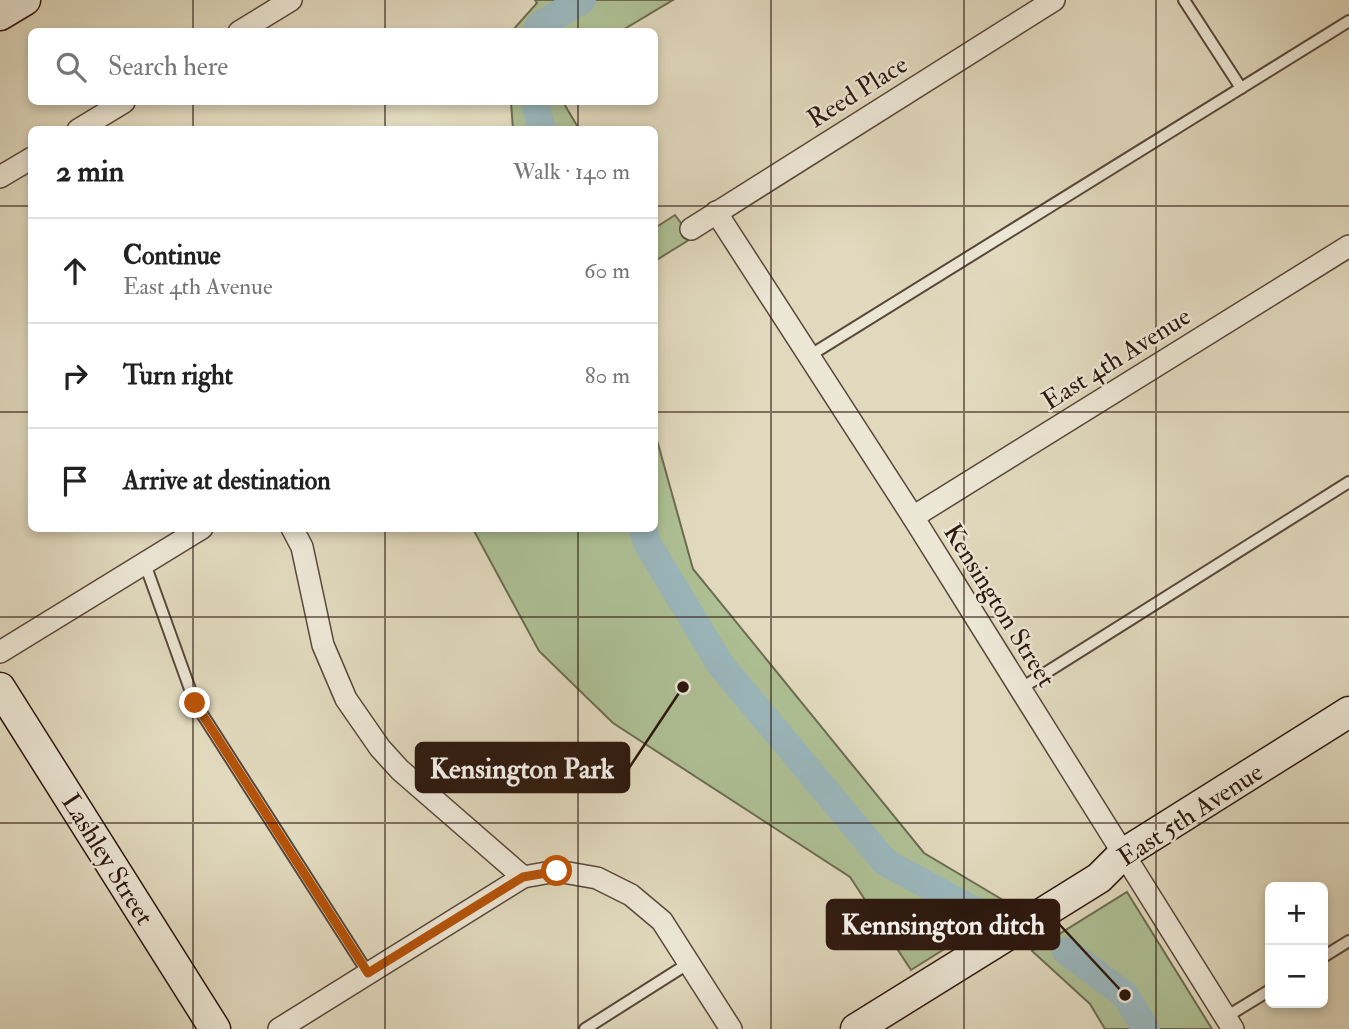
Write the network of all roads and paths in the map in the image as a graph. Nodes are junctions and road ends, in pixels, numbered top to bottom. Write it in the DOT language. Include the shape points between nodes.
graph roads {
  1 [pos="25,0"];
  2 [pos="291,0"];
  3 [pos="1054,0"];
  4 [pos="1184,0"];
  5 [pos="0,15"];
  6 [pos="1349,21"];
  7 [pos="246,28"];
  8 [pos="1241,88"];
  9 [pos="119,105"];
  10 [pos="85,126"];
  11 [pos="28,160"];
  12 [pos="0,177"];
  13 [pos="716,212"];
  14 [pos="691,229"];
  15 [pos="1349,246"];
  16 [pos="809,356"];
  17 [pos="1349,482"];
  18 [pos="913,517"];
  19 [pos="196,532"];
  20 [pos="294,532"];
  21 [pos="145,564"];
  22 [pos="0,652"];
  23 [pos="0,688"];
  24 [pos="1020,690"];
  25 [pos="1349,712"];
  26 [pos="1122,853"];
  27 [pos="523,877"];
  28 [pos="1349,941"];
  29 [pos="1328,954"];
  30 [pos="689,963"];
  31 [pos="368,973"];
  32 [pos="1265,994"];
  33 [pos="1229,1023"];
  34 [pos="215,1029"];
  35 [pos="279,1029"];
  36 [pos="585,1029"];
  37 [pos="731,1029"];
  38 [pos="856,1029"];
  1 -- 5 [label="street"];
  2 -- 7 [label="street"];
  3 -- 13 [label="street, Reed Place"];
  4 -- 8 [label="lane"];
  6 -- 8 [label="lane"];
  8 -- 16 [label="lane"];
  9 -- 10 [label="street"];
  11 -- 12 [label="street"];
  13 -- 14 [label="street, Reed Place"];
  13 -- 16 [label="street, Kensington Street"];
  15 -- 18 [label="street, East 4th Avenue"];
  16 -- 18 [label="street, Kensington Street"];
  17 -- 24 [label="lane"];
  18 -- 24 [label="street, Kensington Street"];
  19 -- 21 [label="street"];
  20 -- 27 [label="street" via="302,547 323,645 346,699 400,770"];
  21 -- 22 [label="street"];
  21 -- 31 [label="lane" via="195,703"];
  23 -- 34 [label="street, Lashley Street"];
  24 -- 26 [label="street, Kensington Street"];
  25 -- 26 [label="street, East 5th Avenue"];
  26 -- 33 [label="street, Kensington Street"];
  26 -- 38 [label="street, East 5th Avenue" via="1099,878"];
  27 -- 30 [label="street" via="557,871 597,878 631,895 662,920"];
  27 -- 31 [label="street"];
  28 -- 29 [label="lane"];
  30 -- 36 [label="lane"];
  30 -- 37 [label="street"];
  31 -- 35 [label="street"];
  32 -- 33 [label="lane"];
}
